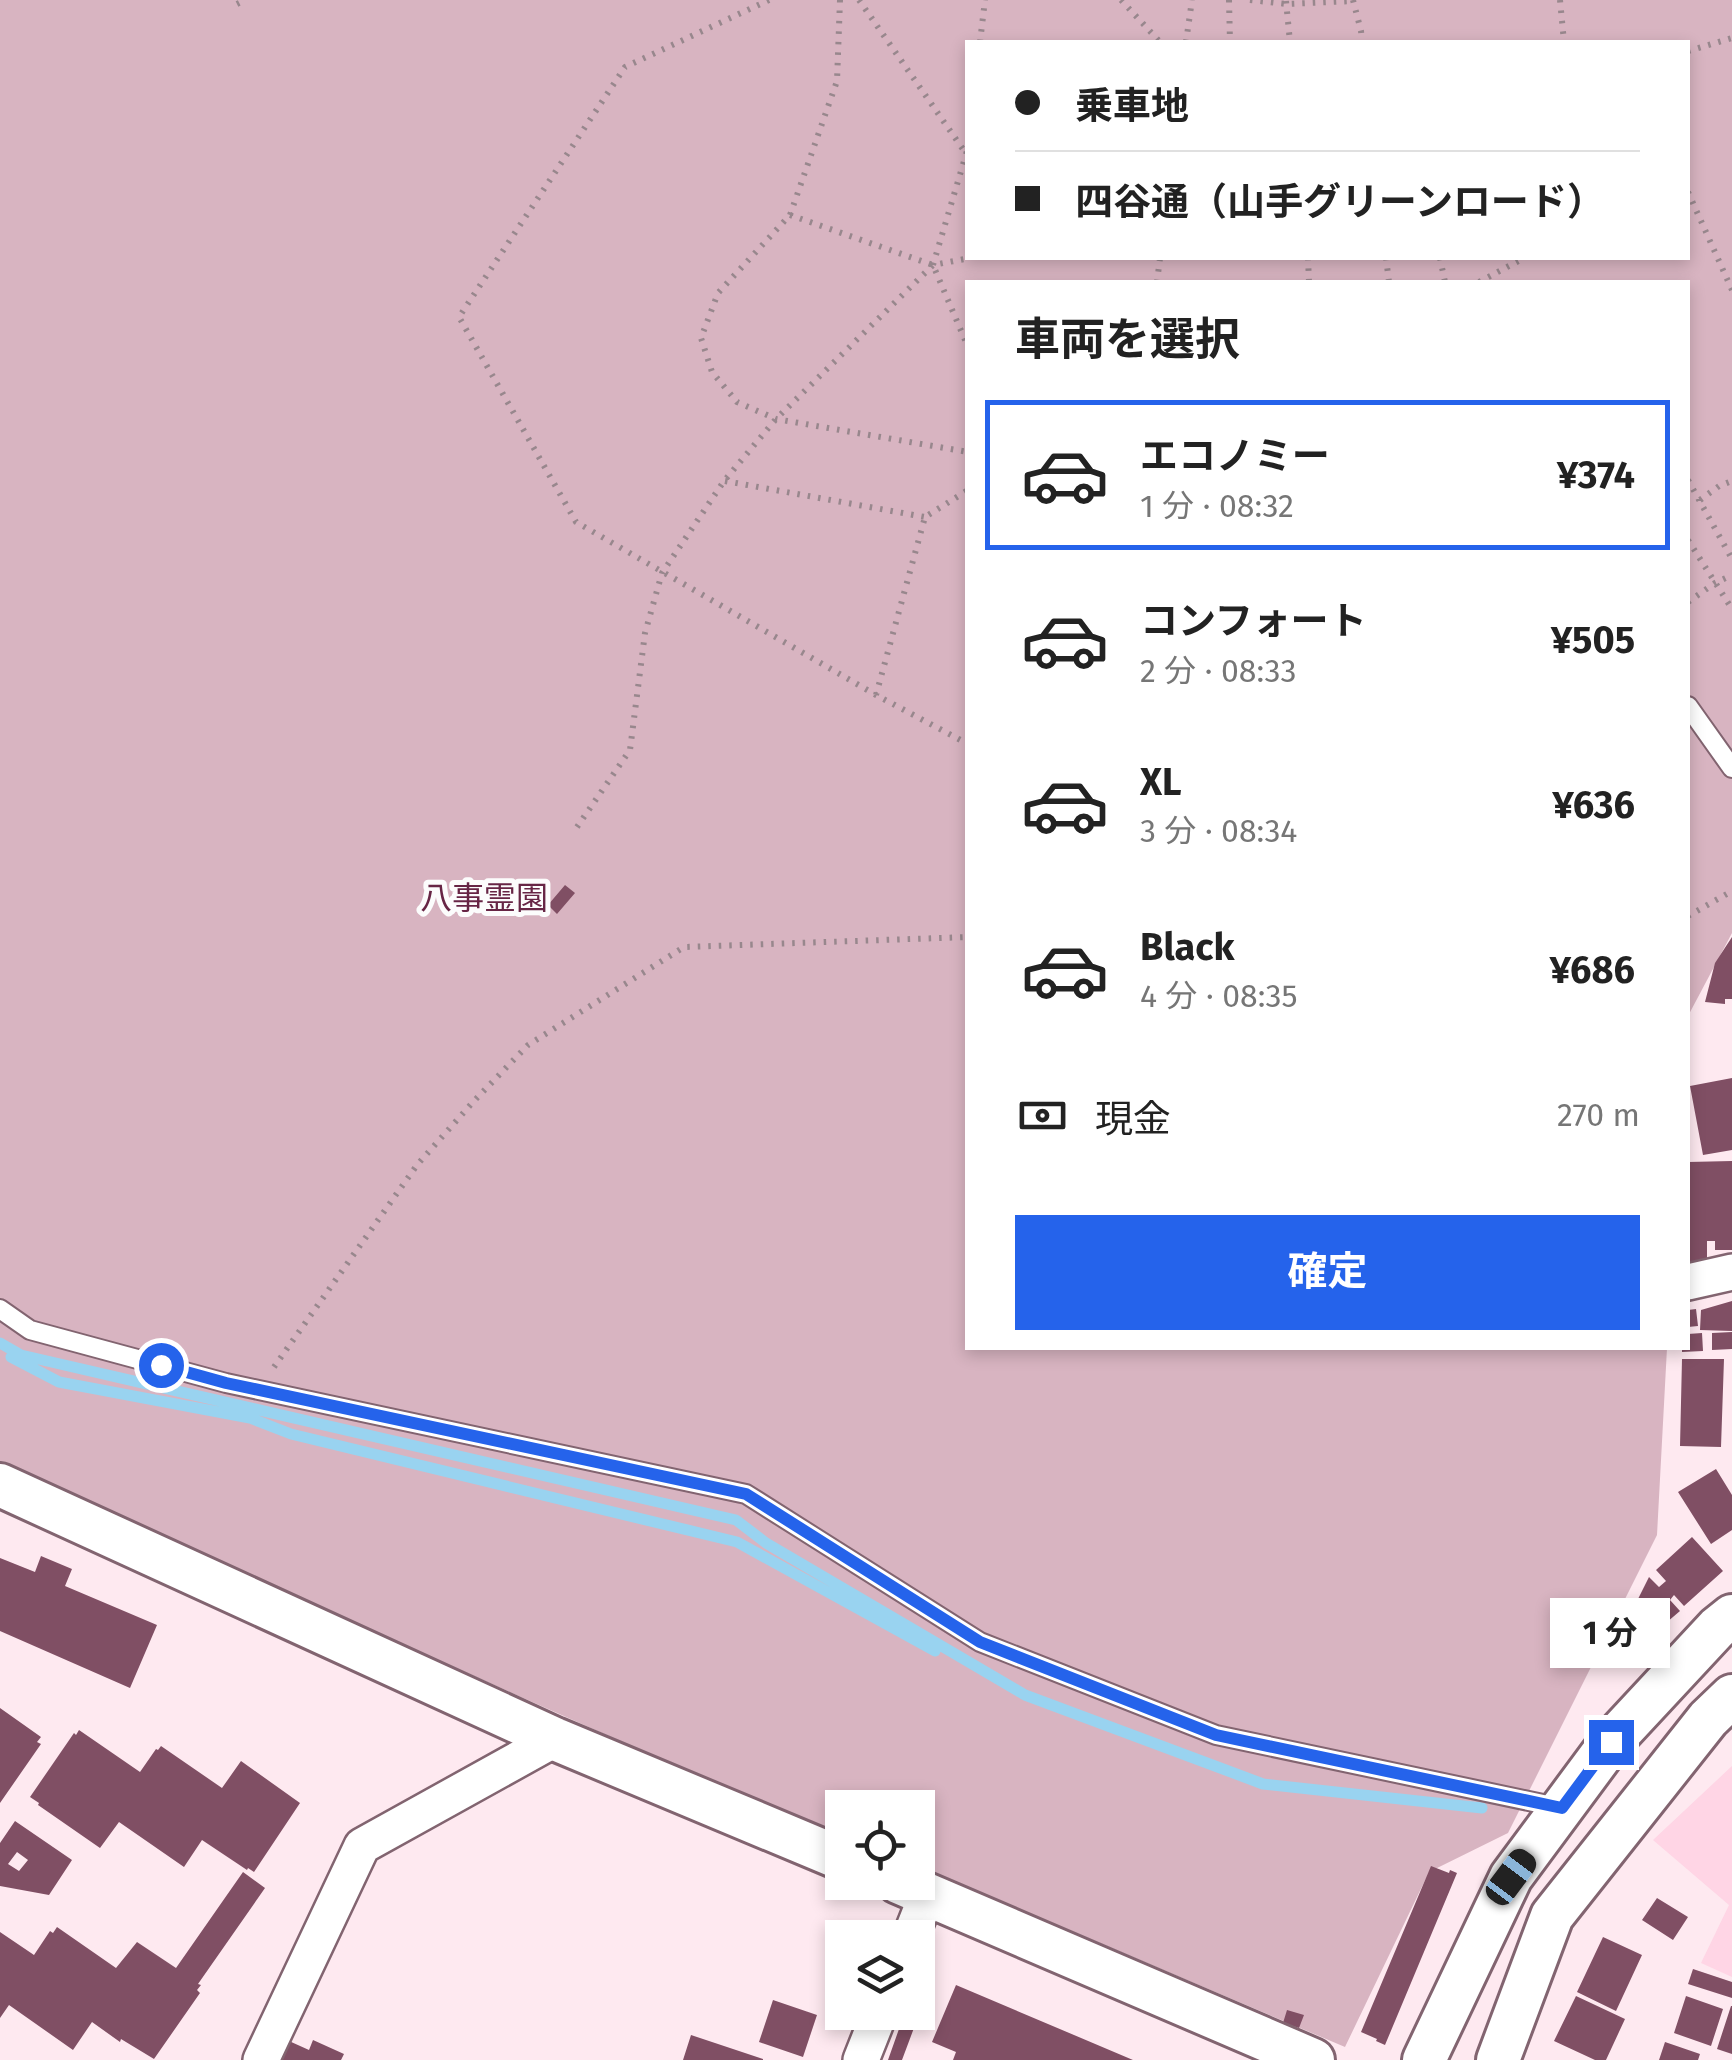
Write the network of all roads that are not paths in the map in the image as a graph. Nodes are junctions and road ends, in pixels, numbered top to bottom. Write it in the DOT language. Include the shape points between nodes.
graph roads {
  1 [pos="1690,709"];
  2 [pos="1732,768"];
  3 [pos="1732,1272"];
  4 [pos="1690,1282"];
  5 [pos="0,1309"];
  6 [pos="0,1485"];
  7 [pos="1732,1616"];
  8 [pos="1732,1696"];
  9 [pos="554,1738"];
  10 [pos="1562,1808"];
  11 [pos="825,1853"];
  12 [pos="935,1899"];
  13 [pos="873,2030"];
  14 [pos="261,2060"];
  15 [pos="861,2060"];
  16 [pos="1313,2060"];
  17 [pos="1424,2060"];
  18 [pos="1498,2060"];
  1 -- 2 [label="lane"];
  3 -- 4 [label="street"];
  5 -- 10 [label="lane" via="30,1330 226,1383 746,1494 980,1642 1216,1735"];
  6 -- 9 [label="street"];
  7 -- 10 [label="street" via="1611,1742"];
  8 -- 18 [label="street" via="1552,1916"];
  9 -- 11 [label="street"];
  9 -- 14 [label="street" via="362,1846"];
  10 -- 17 [label="street" via="1511,1877"];
  12 -- 16 [label="street"];
  13 -- 15 [label="street"];
}
